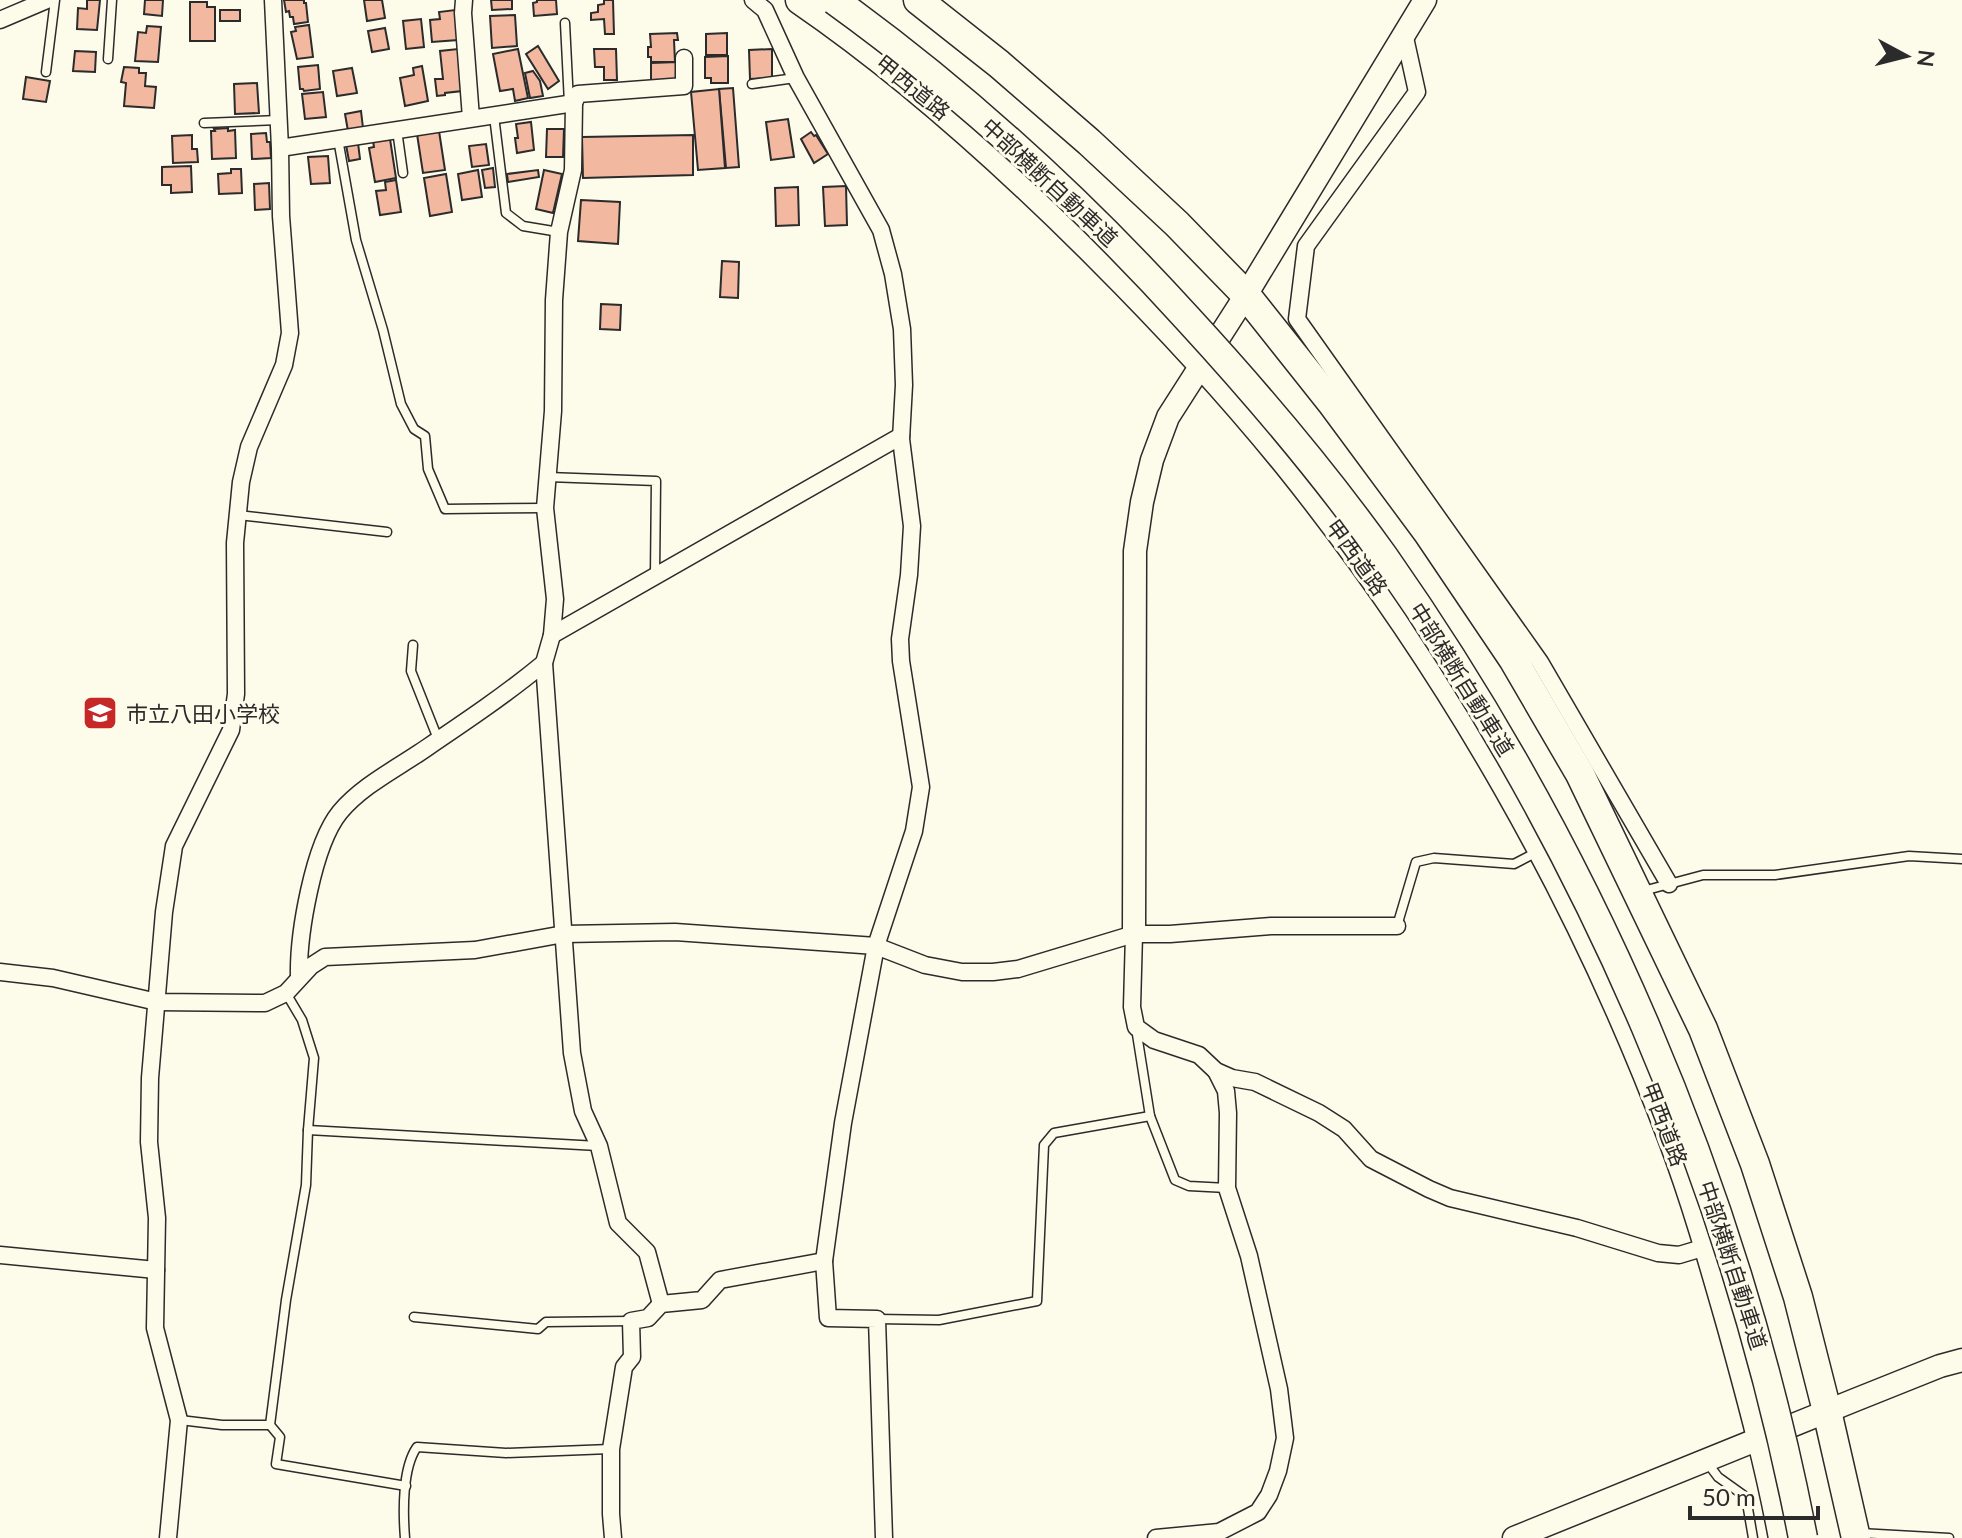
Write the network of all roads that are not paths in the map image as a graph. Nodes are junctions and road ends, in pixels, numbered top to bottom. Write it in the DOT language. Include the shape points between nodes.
graph roads {
  1 [pos="47,0"];
  2 [pos="55,0"];
  3 [pos="112,0"];
  4 [pos="273,0"];
  5 [pos="464,0"];
  6 [pos="753,0"];
  7 [pos="800,0"];
  8 [pos="834,0"];
  9 [pos="918,0"];
  10 [pos="1425,0"];
  11 [pos="0,20"];
  12 [pos="565,23"];
  13 [pos="1404,33"];
  14 [pos="684,58"];
  15 [pos="108,59"];
  16 [pos="46,72"];
  17 [pos="796,78"];
  18 [pos="752,84"];
  19 [pos="572,103"];
  20 [pos="494,115"];
  21 [pos="471,118"];
  22 [pos="279,120"];
  23 [pos="204,123"];
  24 [pos="397,130"];
  25 [pos="338,139"];
  26 [pos="280,148"];
  27 [pos="403,173"];
  28 [pos="559,232"];
  29 [pos="1246,295"];
  30 [pos="1202,363"];
  31 [pos="901,436"];
  32 [pos="547,477"];
  33 [pos="545,508"];
  34 [pos="238,515"];
  35 [pos="387,532"];
  36 [pos="655,576"];
  37 [pos="552,635"];
  38 [pos="413,645"];
  39 [pos="544,663"];
  40 [pos="438,740"];
  41 [pos="1541,850"];
  42 [pos="1962,859"];
  43 [pos="1669,884"];
  44 [pos="1638,892"];
  45 [pos="1397,926"];
  46 [pos="564,934"];
  47 [pos="1134,934"];
  48 [pos="876,946"];
  49 [pos="0,972"];
  50 [pos="299,977"];
  51 [pos="286,993"];
  52 [pos="157,1002"];
  53 [pos="1136,1027"];
  54 [pos="1216,1071"];
  55 [pos="1150,1116"];
  56 [pos="308,1130"];
  57 [pos="599,1146"];
  58 [pos="1227,1188"];
  59 [pos="1709,1246"];
  60 [pos="0,1255"];
  61 [pos="824,1261"];
  62 [pos="156,1270"];
  63 [pos="661,1304"];
  64 [pos="414,1317"];
  65 [pos="877,1319"];
  66 [pos="631,1321"];
  67 [pos="1962,1360"];
  68 [pos="1827,1411"];
  69 [pos="179,1420"];
  70 [pos="270,1425"];
  71 [pos="1762,1438"];
  72 [pos="611,1449"];
  73 [pos="1706,1460"];
  74 [pos="406,1486"];
  75 [pos="1855,1536"];
  76 [pos="168,1538"];
  77 [pos="405,1538"];
  78 [pos="613,1538"];
  79 [pos="884,1538"];
  80 [pos="1156,1538"];
  81 [pos="1514,1538"];
  82 [pos="1753,1538"];
  83 [pos="1783,1538"];
  84 [pos="1803,1538"];
  85 [pos="1949,1538"];
  1 -- 11 [label="street"];
  2 -- 16 [label="lane"];
  3 -- 15 [label="lane"];
  4 -- 22 [label="street"];
  5 -- 21 [label="street"];
  6 -- 17 [label="street" via="765,10"];
  7 -- 30 [label="highway, 甲西道路" via="953,119 1061,218"];
  8 -- 84 [label="highway, 中部横断自動車道, bridge" via="1039,168 1096,221 1249,385 1383,556 1496,731 1559,841 1610,946 1695,1147 1762,1357"];
  9 -- 29 [label="highway" via="1089,142"];
  10 -- 13 [label="street"];
  12 -- 19 [label="lane"];
  13 -- 29 [label="street"];
  13 -- 43 [label="street" via="1417,92 1306,246 1297,319 1540,662"];
  14 -- 19 [label="street" via="684,86 578,94"];
  17 -- 18 [label="lane"];
  17 -- 31 [label="street" via="881,230 902,329"];
  19 -- 20 [label="street"];
  19 -- 28 [label="street" via="573,170"];
  20 -- 21 [label="street"];
  20 -- 28 [label="lane" via="506,213 523,226"];
  21 -- 24 [label="street"];
  22 -- 23 [label="lane"];
  22 -- 26 [label="street"];
  24 -- 25 [label="street"];
  24 -- 27 [label="lane"];
  25 -- 26 [label="street"];
  25 -- 33 [label="lane" via="356,240 401,404 414,429 425,436 428,469 445,509"];
  26 -- 34 [label="street" via="290,333 284,365 249,447"];
  28 -- 32 [label="street"];
  29 -- 30 [label="street"];
  29 -- 44 [label="highway" via="1428,533 1513,659 1580,774"];
  30 -- 41 [label="highway, 甲西道路" via="1369,572 1506,783"];
  30 -- 47 [label="street" via="1168,417 1152,460 1135,551"];
  31 -- 36 [label="street"];
  31 -- 48 [label="street" via="912,526 901,661 921,787 914,831"];
  32 -- 33 [label="street"];
  32 -- 36 [label="lane" via="656,481"];
  33 -- 37 [label="street" via="555,599"];
  34 -- 35 [label="lane"];
  34 -- 52 [label="street" via="231,730 174,846"];
  36 -- 37 [label="street"];
  37 -- 39 [label="street"];
  38 -- 40 [label="lane" via="411,671"];
  39 -- 40 [label="street"];
  39 -- 46 [label="street"];
  40 -- 50 [label="street" via="365,788 327,833 308,900"];
  41 -- 45 [label="lane" via="1514,864 1434,858 1416,862"];
  41 -- 59 [label="highway, 甲西道路" via="1630,1034"];
  42 -- 43 [label="lane" via="1909,856 1775,875 1703,875"];
  43 -- 44 [label="lane"];
  44 -- 68 [label="highway" via="1703,1029 1755,1164 1798,1297"];
  45 -- 47 [label="street"];
  46 -- 48 [label="street" via="675,932"];
  46 -- 50 [label="street" via="475,950 325,957"];
  46 -- 57 [label="street" via="572,1053 583,1111"];
  47 -- 48 [label="street" via="993,972 925,965"];
  47 -- 53 [label="street"];
  48 -- 61 [label="street"];
  49 -- 52 [label="street" via="53,978"];
  50 -- 51 [label="street"];
  51 -- 52 [label="street" via="265,1003"];
  51 -- 56 [label="lane" via="302,1020 314,1058"];
  52 -- 62 [label="street" via="149,1142"];
  53 -- 54 [label="street" via="1154,1040 1199,1055"];
  53 -- 55 [label="lane"];
  54 -- 58 [label="street" via="1226,1091"];
  54 -- 59 [label="street" via="1255,1082 1319,1113 1344,1129 1371,1159 1450,1198 1658,1253 1679,1255"];
  55 -- 58 [label="lane" via="1175,1180"];
  55 -- 65 [label="lane" via="1054,1133 1044,1145 1037,1301 939,1320"];
  56 -- 57 [label="lane"];
  56 -- 70 [label="lane" via="306,1185"];
  57 -- 63 [label="street" via="618,1223 647,1252"];
  58 -- 80 [label="street" via="1249,1256 1285,1438 1278,1471 1258,1512 1219,1532"];
  59 -- 71 [label="highway, 甲西道路"];
  60 -- 62 [label="street"];
  61 -- 63 [label="street" via="720,1280 702,1300"];
  61 -- 65 [label="street" via="828,1318"];
  62 -- 69 [label="street" via="155,1328"];
  63 -- 66 [label="street" via="648,1318"];
  64 -- 66 [label="lane" via="538,1329 546,1322"];
  65 -- 79 [label="street"];
  66 -- 72 [label="street" via="632,1357 624,1367"];
  67 -- 68 [label="street"];
  68 -- 71 [label="street"];
  68 -- 75 [label="highway"];
  69 -- 70 [label="lane"];
  69 -- 76 [label="street"];
  70 -- 74 [label="lane" via="280,1437 276,1464"];
  71 -- 73 [label="street"];
  71 -- 83 [label="highway, 甲西道路"];
  72 -- 74 [label="lane" via="506,1453 417,1447"];
  72 -- 78 [label="street"];
  73 -- 81 [label="street"];
  73 -- 82 [label="lane" via="1718,1477 1746,1497"];
  74 -- 77 [label="lane"];
  75 -- 85 [label="lane"];
}
